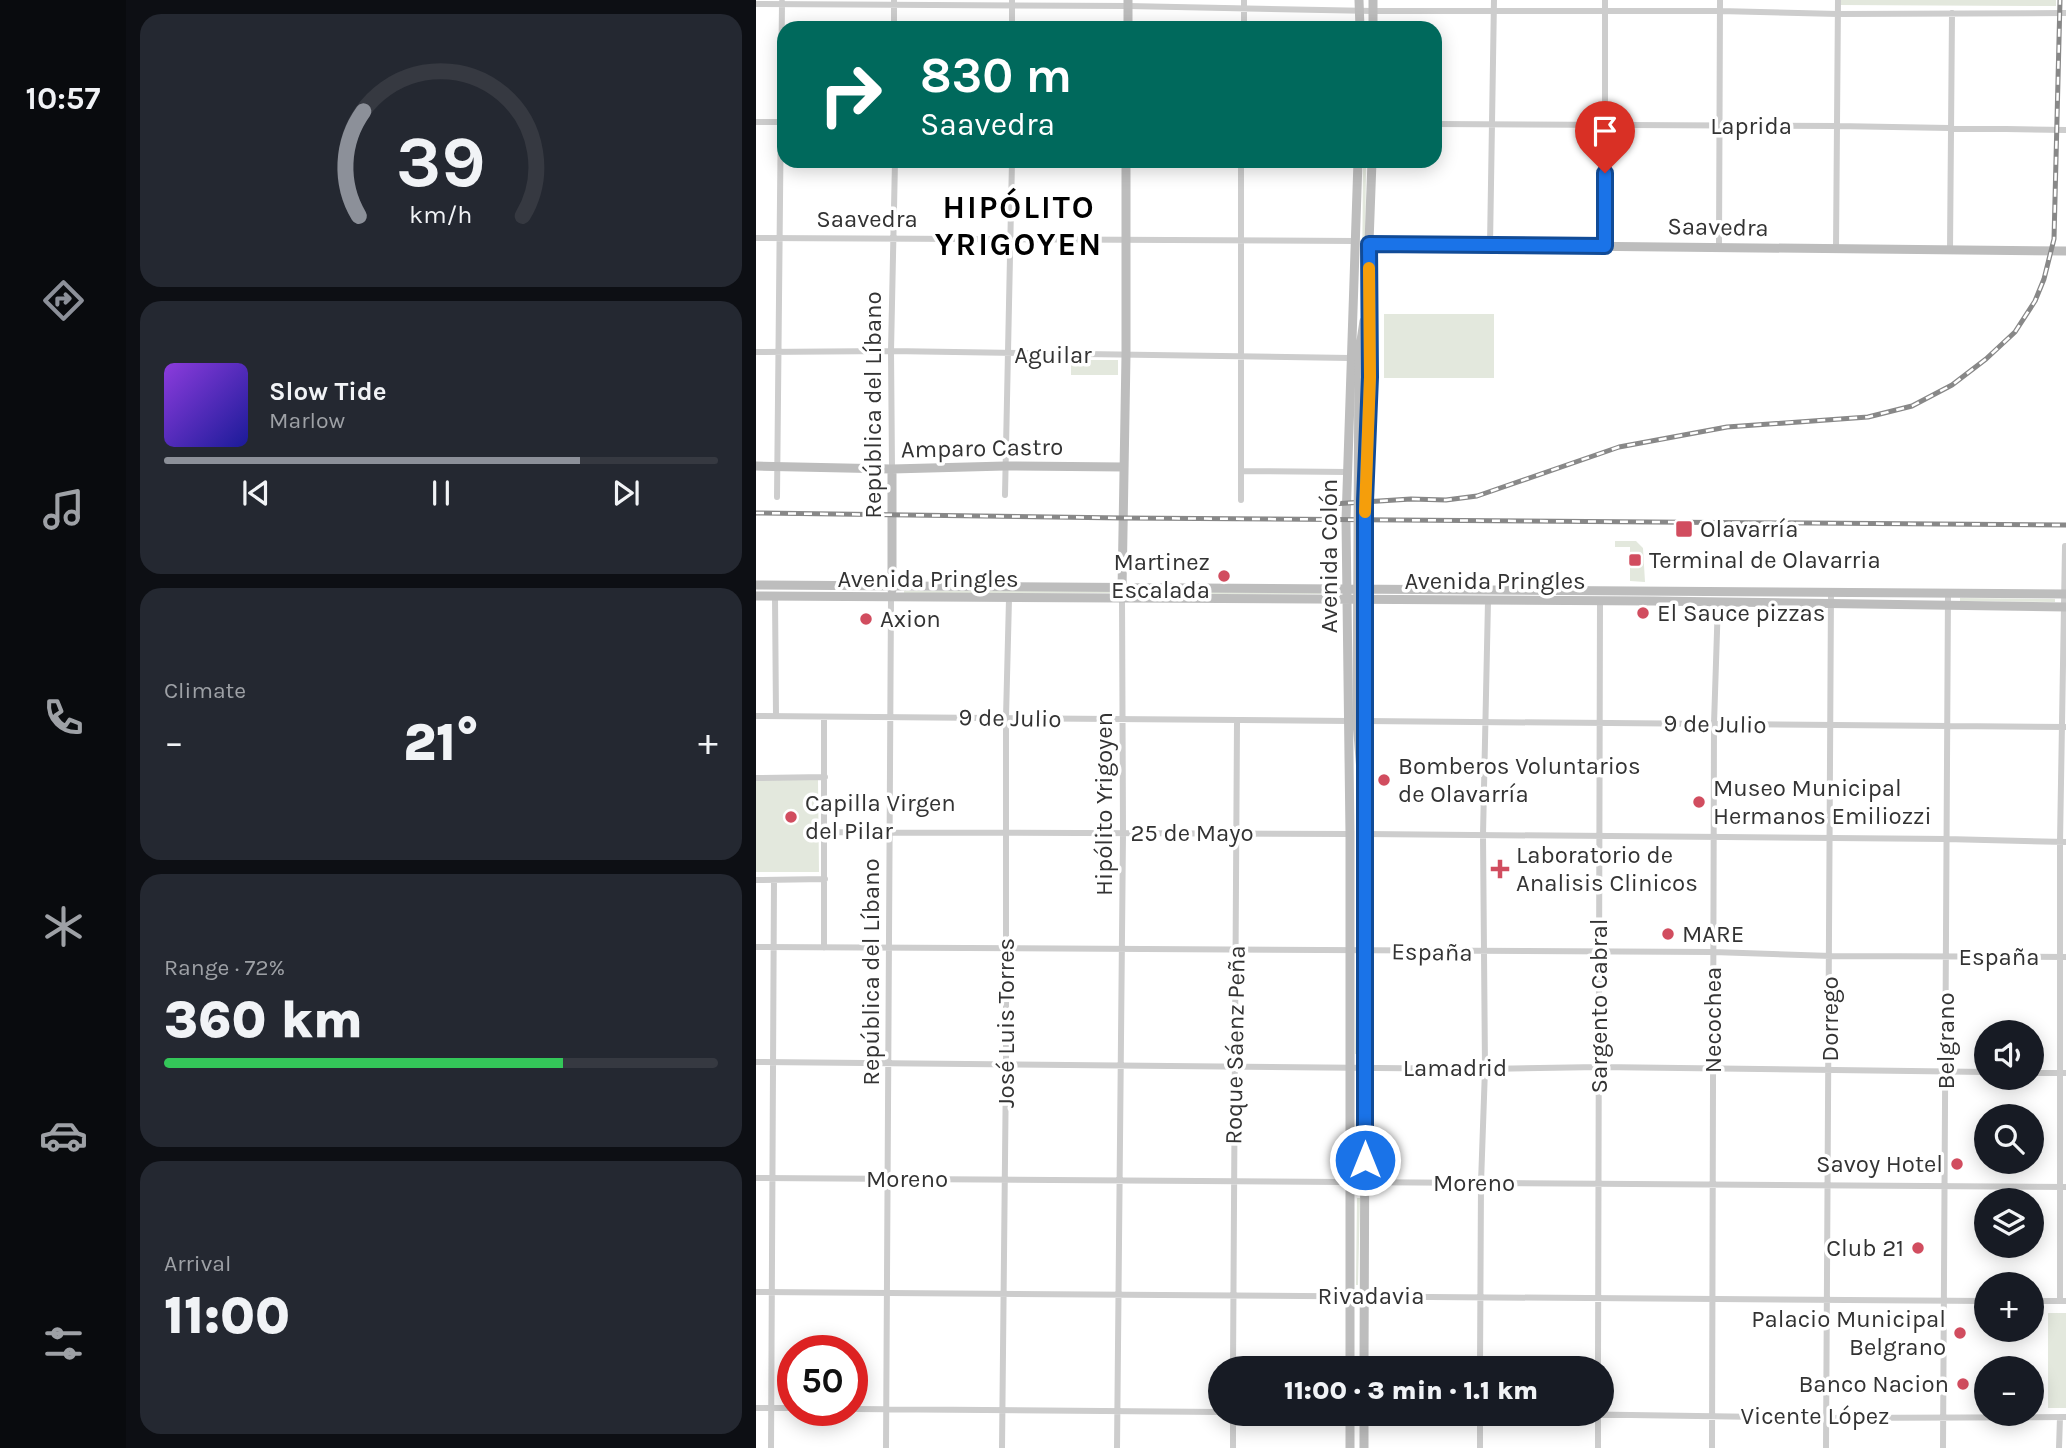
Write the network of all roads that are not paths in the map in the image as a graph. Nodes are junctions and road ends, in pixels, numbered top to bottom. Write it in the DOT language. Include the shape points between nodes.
graph roads {
  1 [pos="1244,0"];
  2 [pos="1373,0"];
  3 [pos="1494,0"];
  4 [pos="1605,0"];
  5 [pos="1720,0"];
  6 [pos="1838,0"];
  7 [pos="782,2"];
  8 [pos="894,3"];
  9 [pos="1012,3"];
  10 [pos="1128,3"];
  11 [pos="756,4"];
  12 [pos="1359,5"];
  13 [pos="1244,9"];
  14 [pos="1605,10"];
  15 [pos="1373,11"];
  16 [pos="1493,11"];
  17 [pos="1720,11"];
  18 [pos="1952,13"];
  19 [pos="2066,13"];
  20 [pos="1838,14"];
  21 [pos="782,21"];
  22 [pos="894,21"];
  23 [pos="1012,21"];
  24 [pos="1128,21"];
  25 [pos="1244,21"];
  26 [pos="1373,21"];
  27 [pos="756,122"];
  28 [pos="777,122"];
  29 [pos="1442,124"];
  30 [pos="1491,124"];
  31 [pos="1604,124"];
  32 [pos="1718,126"];
  33 [pos="1836,126"];
  34 [pos="1951,128"];
  35 [pos="2066,130"];
  36 [pos="782,168"];
  37 [pos="894,168"];
  38 [pos="1012,168"];
  39 [pos="1126,168"];
  40 [pos="1241,168"];
  41 [pos="1359,168"];
  42 [pos="1372,168"];
  43 [pos="756,238"];
  44 [pos="894,238"];
  45 [pos="780,239"];
  46 [pos="1010,239"];
  47 [pos="1125,240"];
  48 [pos="1355,241"];
  49 [pos="1241,242"];
  50 [pos="1369,244"];
  51 [pos="1490,245"];
  52 [pos="1605,246"];
  53 [pos="1719,246"];
  54 [pos="1836,248"];
  55 [pos="1950,250"];
  56 [pos="2066,251"];
  57 [pos="1368,292"];
  58 [pos="891,351"];
  59 [pos="756,352"];
  60 [pos="778,352"];
  61 [pos="1009,354"];
  62 [pos="1126,355"];
  63 [pos="1355,356"];
  64 [pos="1241,357"];
  65 [pos="756,466"];
  66 [pos="777,466"];
  67 [pos="1005,466"];
  68 [pos="1124,467"];
  69 [pos="892,469"];
  70 [pos="1241,471"];
  71 [pos="1348,472"];
  72 [pos="1005,495"];
  73 [pos="777,497"];
  74 [pos="1241,500"];
  75 [pos="2065,546"];
  76 [pos="756,585"];
  77 [pos="892,586"];
  78 [pos="1122,586"];
  79 [pos="1347,588"];
  80 [pos="1366,588"];
  81 [pos="1831,591"];
  82 [pos="1718,592"];
  83 [pos="1948,592"];
  84 [pos="2066,594"];
  85 [pos="756,596"];
  86 [pos="775,597"];
  87 [pos="891,598"];
  88 [pos="1009,598"];
  89 [pos="1122,598"];
  90 [pos="1366,599"];
  91 [pos="1347,600"];
  92 [pos="1488,601"];
  93 [pos="1600,601"];
  94 [pos="1718,604"];
  95 [pos="1832,604"];
  96 [pos="1948,606"];
  97 [pos="2066,607"];
  98 [pos="756,716"];
  99 [pos="776,716"];
  100 [pos="824,717"];
  101 [pos="889,717"];
  102 [pos="1006,717"];
  103 [pos="1124,720"];
  104 [pos="1357,721"];
  105 [pos="1237,722"];
  106 [pos="1486,722"];
  107 [pos="1600,722"];
  108 [pos="1714,724"];
  109 [pos="1832,725"];
  110 [pos="1946,725"];
  111 [pos="2064,727"];
  112 [pos="825,777"];
  113 [pos="756,778"];
  114 [pos="891,831"];
  115 [pos="824,832"];
  116 [pos="1124,833"];
  117 [pos="1006,834"];
  118 [pos="1237,834"];
  119 [pos="1350,834"];
  120 [pos="1366,834"];
  121 [pos="1483,835"];
  122 [pos="1600,836"];
  123 [pos="1715,837"];
  124 [pos="1830,838"];
  125 [pos="1946,839"];
  126 [pos="2063,842"];
  127 [pos="825,879"];
  128 [pos="756,880"];
  129 [pos="775,880"];
  130 [pos="756,947"];
  131 [pos="890,947"];
  132 [pos="775,948"];
  133 [pos="824,948"];
  134 [pos="1122,949"];
  135 [pos="1006,950"];
  136 [pos="1236,950"];
  137 [pos="1349,950"];
  138 [pos="1366,951"];
  139 [pos="1598,952"];
  140 [pos="1713,952"];
  141 [pos="1485,953"];
  142 [pos="1831,956"];
  143 [pos="1947,957"];
  144 [pos="2063,957"];
  145 [pos="756,1062"];
  146 [pos="775,1062"];
  147 [pos="889,1063"];
  148 [pos="1006,1064"];
  149 [pos="1121,1064"];
  150 [pos="1235,1065"];
  151 [pos="1365,1067"];
  152 [pos="1599,1067"];
  153 [pos="1350,1068"];
  154 [pos="1713,1068"];
  155 [pos="1485,1069"];
  156 [pos="1830,1069"];
  157 [pos="1947,1072"];
  158 [pos="1974,1072"];
  159 [pos="2044,1073"];
  160 [pos="2063,1073"];
  161 [pos="756,1178"];
  162 [pos="772,1179"];
  163 [pos="889,1179"];
  164 [pos="1004,1180"];
  165 [pos="1118,1180"];
  166 [pos="1233,1180"];
  167 [pos="1350,1182"];
  168 [pos="1366,1183"];
  169 [pos="1481,1183"];
  170 [pos="1597,1184"];
  171 [pos="1713,1184"];
  172 [pos="1829,1185"];
  173 [pos="1944,1186"];
  174 [pos="2064,1188"];
  175 [pos="756,1292"];
  176 [pos="773,1292"];
  177 [pos="887,1294"];
  178 [pos="1003,1294"];
  179 [pos="1118,1295"];
  180 [pos="1233,1295"];
  181 [pos="1349,1296"];
  182 [pos="1364,1296"];
  183 [pos="1481,1297"];
  184 [pos="1598,1298"];
  185 [pos="1713,1299"];
  186 [pos="1828,1300"];
  187 [pos="1974,1301"];
  188 [pos="2044,1301"];
  189 [pos="2063,1301"];
  190 [pos="1943,1302"];
  191 [pos="1233,1356"];
  192 [pos="1350,1356"];
  193 [pos="1364,1356"];
  194 [pos="1480,1356"];
  195 [pos="1598,1356"];
  196 [pos="756,1408"];
  197 [pos="771,1408"];
  198 [pos="777,1408"];
  199 [pos="868,1409"];
  200 [pos="886,1409"];
  201 [pos="1002,1410"];
  202 [pos="1118,1412"];
  203 [pos="1208,1412"];
  204 [pos="1614,1414"];
  205 [pos="1713,1415"];
  206 [pos="1943,1416"];
  207 [pos="2063,1417"];
  208 [pos="1826,1418"];
  209 [pos="1233,1426"];
  210 [pos="1350,1426"];
  211 [pos="1363,1426"];
  212 [pos="1480,1426"];
  213 [pos="1598,1426"];
  214 [pos="771,1448"];
  215 [pos="886,1448"];
  216 [pos="1002,1448"];
  217 [pos="1117,1448"];
  218 [pos="1233,1448"];
  219 [pos="1350,1448"];
  220 [pos="1364,1448"];
  221 [pos="1480,1448"];
  222 [pos="1598,1448"];
  223 [pos="1712,1448"];
  224 [pos="1826,1448"];
  225 [pos="1943,1448"];
  226 [pos="2059,1448"];
  1 -- 13 [label="street"];
  2 -- 15 [label="main road"];
  3 -- 16 [label="street"];
  4 -- 14 [label="street"];
  5 -- 17 [label="street"];
  6 -- 20 [label="street"];
  7 -- 8 [label="street"];
  7 -- 11 [label="street"];
  7 -- 21 [label="street"];
  8 -- 9 [label="street"];
  8 -- 22 [label="street"];
  9 -- 10 [label="street"];
  9 -- 23 [label="street"];
  10 -- 13 [label="street"];
  10 -- 24 [label="main road"];
  12 -- 13 [label="street"];
  12 -- 15 [label="street"];
  13 -- 25 [label="street"];
  14 -- 16 [label="street"];
  14 -- 17 [label="street"];
  14 -- 31 [label="street"];
  15 -- 16 [label="street"];
  15 -- 26 [label="main road"];
  16 -- 30 [label="street"];
  17 -- 20 [label="street"];
  17 -- 32 [label="street"];
  18 -- 19 [label="street"];
  18 -- 20 [label="street"];
  18 -- 34 [label="street"];
  20 -- 33 [label="street"];
  27 -- 28 [label="street"];
  29 -- 30 [label="street, Laprida"];
  30 -- 31 [label="street, Laprida"];
  30 -- 51 [label="street"];
  31 -- 32 [label="street, Laprida"];
  31 -- 52 [label="street"];
  32 -- 33 [label="street, Laprida"];
  32 -- 53 [label="street"];
  33 -- 34 [label="street, Laprida"];
  33 -- 54 [label="street"];
  34 -- 35 [label="street, Laprida"];
  34 -- 55 [label="street"];
  36 -- 45 [label="street"];
  37 -- 44 [label="street, República del Líbano"];
  38 -- 46 [label="street"];
  39 -- 47 [label="main road, Hipólito Yrigoyen"];
  40 -- 49 [label="street"];
  41 -- 48 [label="main road, Avenida Colón"];
  42 -- 50 [label="main road, Avenida Colón"];
  43 -- 45 [label="street, Saavedra"];
  44 -- 45 [label="street, Saavedra"];
  44 -- 46 [label="street, Saavedra"];
  44 -- 58 [label="street, República del Líbano"];
  45 -- 60 [label="street"];
  46 -- 47 [label="street, Saavedra"];
  46 -- 61 [label="street"];
  47 -- 49 [label="street, Saavedra"];
  47 -- 62 [label="main road, Hipólito Yrigoyen"];
  48 -- 49 [label="street, Saavedra"];
  48 -- 63 [label="main road, Avenida Colón"];
  49 -- 64 [label="street"];
  50 -- 51 [label="main road, Saavedra"];
  50 -- 57 [label="main road, Avenida Colón"];
  51 -- 52 [label="main road, Saavedra"];
  52 -- 53 [label="main road, Saavedra"];
  53 -- 54 [label="main road, Saavedra"];
  54 -- 55 [label="main road, Saavedra"];
  55 -- 56 [label="main road, Saavedra"];
  57 -- 63 [label="main road, Avenida Colón"];
  57 -- 80 [label="main road, Avenida Colón"];
  58 -- 60 [label="street, Aguilar"];
  58 -- 61 [label="street, Aguilar"];
  58 -- 69 [label="street, República del Líbano"];
  59 -- 60 [label="street, Aguilar"];
  60 -- 66 [label="street"];
  61 -- 62 [label="street, Aguilar"];
  61 -- 67 [label="street"];
  62 -- 64 [label="street, Aguilar"];
  62 -- 68 [label="main road, Hipólito Yrigoyen"];
  63 -- 64 [label="street, Aguilar"];
  63 -- 71 [label="main road, Avenida Colón"];
  63 -- 104 [label="main road, Avenida Colón, bridge"];
  64 -- 70 [label="street"];
  65 -- 66 [label="main road, Amparo Castro"];
  66 -- 69 [label="main road, Amparo Castro"];
  66 -- 73 [label="street"];
  67 -- 68 [label="main road, Amparo Castro"];
  67 -- 69 [label="main road, Amparo Castro"];
  67 -- 72 [label="street"];
  68 -- 78 [label="main road, Hipólito Yrigoyen"];
  69 -- 77 [label="main road, República del Líbano"];
  70 -- 71 [label="street"];
  70 -- 74 [label="street"];
  71 -- 79 [label="main road, Avenida Colón"];
  75 -- 84 [label="street"];
  76 -- 77 [label="main road, Avenida Pringles"];
  77 -- 78 [label="main road, Avenida Pringles"];
  77 -- 87 [label="main road, República del Líbano"];
  78 -- 79 [label="main road, Avenida Pringles"];
  78 -- 89 [label="main road, Hipólito Yrigoyen"];
  79 -- 80 [label="main road, Avenida Pringles"];
  79 -- 91 [label="main road, Avenida Colón"];
  80 -- 82 [label="main road, Avenida Pringles"];
  80 -- 90 [label="main road, Avenida Colón"];
  81 -- 82 [label="main road, Avenida Pringles"];
  81 -- 83 [label="main road, Avenida Pringles"];
  81 -- 95 [label="street, Dorrego"];
  82 -- 94 [label="street, Necochea"];
  83 -- 84 [label="main road, Avenida Pringles"];
  83 -- 96 [label="street, Belgrano"];
  84 -- 97 [label="street"];
  85 -- 86 [label="main road, Avenida Pringles"];
  86 -- 87 [label="main road, Avenida Pringles"];
  86 -- 99 [label="street"];
  87 -- 88 [label="main road, Avenida Pringles"];
  87 -- 101 [label="street, República del Líbano"];
  88 -- 89 [label="main road, Avenida Pringles"];
  88 -- 102 [label="street, José Luis Torres"];
  89 -- 91 [label="main road, Avenida Pringles"];
  89 -- 103 [label="street, Hipólito Yrigoyen"];
  90 -- 91 [label="main road, Avenida Pringles"];
  90 -- 92 [label="main road, Avenida Pringles"];
  90 -- 104 [label="main road, Avenida Colón"];
  91 -- 104 [label="main road, Avenida Colón"];
  92 -- 93 [label="main road, Avenida Pringles"];
  92 -- 106 [label="street"];
  93 -- 94 [label="main road, Avenida Pringles"];
  93 -- 107 [label="street, Sargento Cabral"];
  94 -- 95 [label="main road, Avenida Pringles"];
  94 -- 108 [label="street, Necochea"];
  95 -- 96 [label="main road, Avenida Pringles"];
  95 -- 109 [label="street, Dorrego"];
  96 -- 97 [label="main road, Avenida Pringles"];
  96 -- 110 [label="street, Belgrano"];
  97 -- 111 [label="street"];
  98 -- 99 [label="street, 9 de Julio"];
  99 -- 100 [label="street, 9 de Julio"];
  100 -- 101 [label="street, 9 de Julio"];
  100 -- 112 [label="street"];
  101 -- 102 [label="street, 9 de Julio"];
  101 -- 114 [label="street, República del Líbano"];
  102 -- 103 [label="street, 9 de Julio"];
  102 -- 117 [label="street, José Luis Torres"];
  103 -- 105 [label="street, 9 de Julio"];
  103 -- 116 [label="street, Hipólito Yrigoyen"];
  104 -- 105 [label="street, 9 de Julio"];
  104 -- 106 [label="street, 9 de Julio"];
  104 -- 119 [label="main road, Avenida Colón"];
  104 -- 120 [label="main road, Avenida Colón"];
  105 -- 118 [label="street, Roque Sáenz Peña"];
  106 -- 107 [label="street, 9 de Julio"];
  106 -- 121 [label="street"];
  107 -- 108 [label="street, 9 de Julio"];
  107 -- 122 [label="street, Sargento Cabral"];
  108 -- 109 [label="street, 9 de Julio"];
  108 -- 123 [label="street, Necochea"];
  109 -- 110 [label="street, 9 de Julio"];
  109 -- 124 [label="street, Dorrego"];
  110 -- 111 [label="street, 9 de Julio"];
  110 -- 125 [label="street, Belgrano"];
  111 -- 126 [label="street"];
  112 -- 113 [label="street"];
  112 -- 115 [label="street"];
  114 -- 115 [label="street, 25 de Mayo"];
  114 -- 117 [label="street, 25 de Mayo"];
  114 -- 131 [label="street, República del Líbano"];
  115 -- 127 [label="street"];
  116 -- 117 [label="street, 25 de Mayo"];
  116 -- 118 [label="street, 25 de Mayo"];
  116 -- 134 [label="street, Hipólito Yrigoyen"];
  117 -- 135 [label="street, José Luis Torres"];
  118 -- 119 [label="street, 25 de Mayo"];
  118 -- 136 [label="street, Roque Sáenz Peña"];
  119 -- 137 [label="main road, Avenida Colón"];
  120 -- 121 [label="street"];
  120 -- 138 [label="main road, Avenida Colón"];
  121 -- 122 [label="street"];
  121 -- 141 [label="street"];
  122 -- 123 [label="street"];
  122 -- 139 [label="street, Sargento Cabral"];
  123 -- 124 [label="street"];
  123 -- 140 [label="street, Necochea"];
  124 -- 125 [label="street"];
  124 -- 142 [label="street, Dorrego"];
  125 -- 126 [label="street"];
  125 -- 143 [label="street, Belgrano"];
  126 -- 144 [label="street"];
  127 -- 129 [label="street"];
  127 -- 133 [label="street"];
  128 -- 129 [label="street"];
  129 -- 132 [label="street"];
  130 -- 132 [label="street, España"];
  131 -- 133 [label="street, España"];
  131 -- 135 [label="street, España"];
  131 -- 147 [label="street, República del Líbano"];
  132 -- 133 [label="street, España"];
  132 -- 146 [label="street"];
  134 -- 135 [label="street, España"];
  134 -- 136 [label="street, España"];
  134 -- 149 [label="street, Hipólito Yrigoyen"];
  135 -- 148 [label="street, José Luis Torres"];
  136 -- 137 [label="street, España"];
  136 -- 150 [label="street, Roque Sáenz Peña"];
  137 -- 138 [label="street, España"];
  137 -- 153 [label="main road, Avenida Colón"];
  138 -- 141 [label="street, España"];
  138 -- 151 [label="main road, Avenida Colón"];
  139 -- 140 [label="street, España"];
  139 -- 141 [label="street, España"];
  139 -- 152 [label="street, Sargento Cabral"];
  140 -- 142 [label="street, España"];
  140 -- 154 [label="street, Necochea"];
  141 -- 155 [label="street"];
  142 -- 143 [label="street, España"];
  142 -- 156 [label="street, Dorrego"];
  143 -- 144 [label="street, España"];
  143 -- 157 [label="street, Belgrano"];
  144 -- 160 [label="street"];
  145 -- 146 [label="street, Lamadrid"];
  146 -- 147 [label="street, Lamadrid"];
  146 -- 162 [label="street"];
  147 -- 148 [label="street, Lamadrid"];
  147 -- 163 [label="street, República del Líbano"];
  148 -- 149 [label="street, Lamadrid"];
  148 -- 164 [label="street, José Luis Torres"];
  149 -- 150 [label="street, Lamadrid"];
  149 -- 165 [label="street, Hipólito Yrigoyen"];
  150 -- 153 [label="street, Lamadrid"];
  150 -- 166 [label="street, Roque Sáenz Peña"];
  151 -- 153 [label="street, Lamadrid"];
  151 -- 155 [label="street, Lamadrid"];
  151 -- 168 [label="main road, Avenida Colón"];
  152 -- 154 [label="street, Lamadrid"];
  152 -- 155 [label="street, Lamadrid"];
  152 -- 170 [label="street, Sargento Cabral"];
  153 -- 167 [label="main road, Avenida Colón"];
  154 -- 156 [label="street, Lamadrid"];
  154 -- 171 [label="street, Necochea"];
  155 -- 169 [label="street"];
  156 -- 157 [label="street, Lamadrid"];
  156 -- 172 [label="street, Dorrego"];
  157 -- 158 [label="street, Lamadrid"];
  157 -- 173 [label="street, Belgrano"];
  159 -- 160 [label="street"];
  160 -- 174 [label="street"];
  161 -- 162 [label="street, Moreno"];
  162 -- 163 [label="street, Moreno"];
  162 -- 176 [label="street"];
  163 -- 164 [label="street, Moreno"];
  163 -- 177 [label="street, República del Líbano"];
  164 -- 165 [label="street, Moreno"];
  164 -- 178 [label="street, José Luis Torres"];
  165 -- 166 [label="street, Moreno"];
  165 -- 179 [label="street, Hipólito Yrigoyen"];
  166 -- 167 [label="street, Moreno"];
  166 -- 180 [label="street, Roque Sáenz Peña"];
  167 -- 168 [label="street, Moreno"];
  167 -- 181 [label="main road, Avenida Colón"];
  168 -- 169 [label="street, Moreno"];
  168 -- 182 [label="main road, Avenida Colón"];
  169 -- 170 [label="street, Moreno"];
  169 -- 183 [label="street"];
  170 -- 171 [label="street, Moreno"];
  170 -- 184 [label="street, Sargento Cabral"];
  171 -- 172 [label="street, Moreno"];
  171 -- 185 [label="street, Necochea"];
  172 -- 173 [label="street, Moreno"];
  172 -- 186 [label="street, Dorrego"];
  173 -- 174 [label="street, Moreno"];
  173 -- 190 [label="street, Belgrano"];
  174 -- 189 [label="street"];
  175 -- 176 [label="street, Rivadavia"];
  176 -- 177 [label="street, Rivadavia"];
  176 -- 197 [label="street"];
  177 -- 178 [label="street, Rivadavia"];
  177 -- 200 [label="street, República del Líbano"];
  178 -- 179 [label="street, Rivadavia"];
  178 -- 201 [label="street, José Luis Torres"];
  179 -- 180 [label="street, Rivadavia"];
  179 -- 202 [label="street, Hipólito Yrigoyen"];
  180 -- 181 [label="street, Rivadavia"];
  180 -- 191 [label="street, Roque Sáenz Peña"];
  181 -- 182 [label="street, Rivadavia"];
  181 -- 192 [label="main road, Avenida Colón"];
  182 -- 183 [label="street, Rivadavia"];
  182 -- 193 [label="main road, Avenida Colón"];
  183 -- 184 [label="street, Rivadavia"];
  183 -- 194 [label="street"];
  184 -- 185 [label="street, Rivadavia"];
  184 -- 195 [label="street, Sargento Cabral"];
  185 -- 186 [label="street, Rivadavia"];
  185 -- 205 [label="street, Necochea"];
  186 -- 190 [label="street, Rivadavia"];
  186 -- 208 [label="street, Dorrego"];
  187 -- 190 [label="street, Rivadavia"];
  188 -- 189 [label="street"];
  190 -- 206 [label="street, Belgrano"];
  196 -- 197 [label="street"];
  197 -- 198 [label="street"];
  197 -- 214 [label="street"];
  199 -- 200 [label="street"];
  200 -- 201 [label="street"];
  200 -- 215 [label="street, República del Líbano"];
  201 -- 202 [label="street"];
  201 -- 216 [label="street, José Luis Torres"];
  202 -- 203 [label="street"];
  202 -- 217 [label="street, Hipólito Yrigoyen"];
  204 -- 205 [label="street, Vicente López"];
  205 -- 208 [label="street, Vicente López"];
  205 -- 223 [label="street, Necochea"];
  206 -- 207 [label="street, Vicente López"];
  206 -- 208 [label="street, Vicente López"];
  206 -- 225 [label="street, Belgrano"];
  207 -- 226 [label="street"];
  208 -- 224 [label="street, Dorrego"];
  209 -- 218 [label="street"];
  210 -- 219 [label="main road"];
  211 -- 220 [label="main road"];
  212 -- 221 [label="street"];
  213 -- 222 [label="street"];
}
